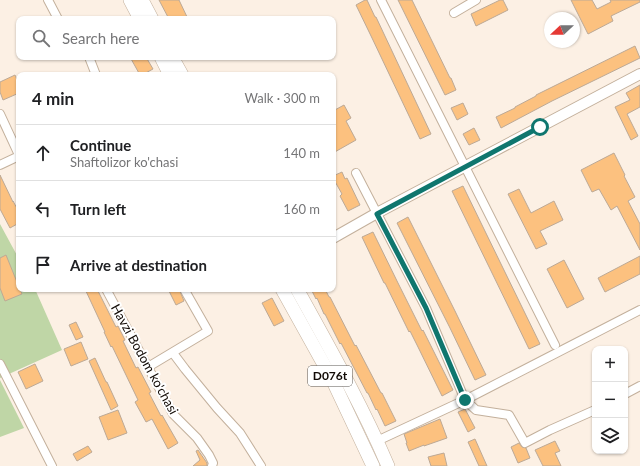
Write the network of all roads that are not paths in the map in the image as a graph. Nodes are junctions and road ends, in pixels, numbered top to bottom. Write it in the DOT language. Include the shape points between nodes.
graph roads {
  1 [pos="48,0"];
  2 [pos="130,0"];
  3 [pos="142,0"];
  4 [pos="381,0"];
  5 [pos="476,0"];
  6 [pos="454,13"];
  7 [pos="56,16"];
  8 [pos="138,16"];
  9 [pos="150,16"];
  10 [pos="90,60"];
  11 [pos="163,60"];
  12 [pos="172,60"];
  13 [pos="95,72"];
  14 [pos="171,72"];
  15 [pos="172,72"];
  16 [pos="640,74"];
  17 [pos="0,114"];
  18 [pos="16,149"];
  19 [pos="16,157"];
  20 [pos="0,165"];
  21 [pos="465,167"];
  22 [pos="356,173"];
  23 [pos="377,214"];
  24 [pos="336,236"];
  25 [pos="108,292"];
  26 [pos="186,292"];
  27 [pos="284,292"];
  28 [pos="299,292"];
  29 [pos="640,310"];
  30 [pos="555,346"];
  31 [pos="173,353"];
  32 [pos="0,364"];
  33 [pos="148,367"];
  34 [pos="640,386"];
  35 [pos="628,392"];
  36 [pos="465,400"];
  37 [pos="592,411"];
  38 [pos="377,441"];
  39 [pos="52,466"];
  40 [pos="212,466"];
  41 [pos="261,466"];
  42 [pos="373,466"];
  43 [pos="388,466"];
  1 -- 7 [label="street"];
  2 -- 8 [label="main road"];
  3 -- 9 [label="main road"];
  4 -- 21 [label="street"];
  5 -- 6 [label="street"];
  10 -- 13 [label="street"];
  11 -- 14 [label="main road"];
  12 -- 15 [label="main road"];
  16 -- 21 [label="street"];
  17 -- 18 [label="street"];
  19 -- 20 [label="street"];
  21 -- 23 [label="street"];
  21 -- 30 [label="street"];
  22 -- 23 [label="street"];
  23 -- 24 [label="street"];
  23 -- 36 [label="street" via="426,308"];
  25 -- 33 [label="street, Havzi Bodom ko'chasi"];
  26 -- 31 [label="street" via="208,331"];
  27 -- 42 [label="main road, D076t" via="332,379"];
  28 -- 38 [label="main road, D076t"];
  29 -- 36 [label="street"];
  31 -- 33 [label="street"];
  31 -- 41 [label="street" via="240,433"];
  32 -- 39 [label="street"];
  33 -- 40 [label="street, Havzi Bodom ko'chasi" via="173,414 197,438 209,455"];
  34 -- 35 [label="street"];
  36 -- 37 [label="street" via="476,410 509,415 525,443"];
  36 -- 38 [label="street"];
  38 -- 43 [label="main road, D076t"];
}
